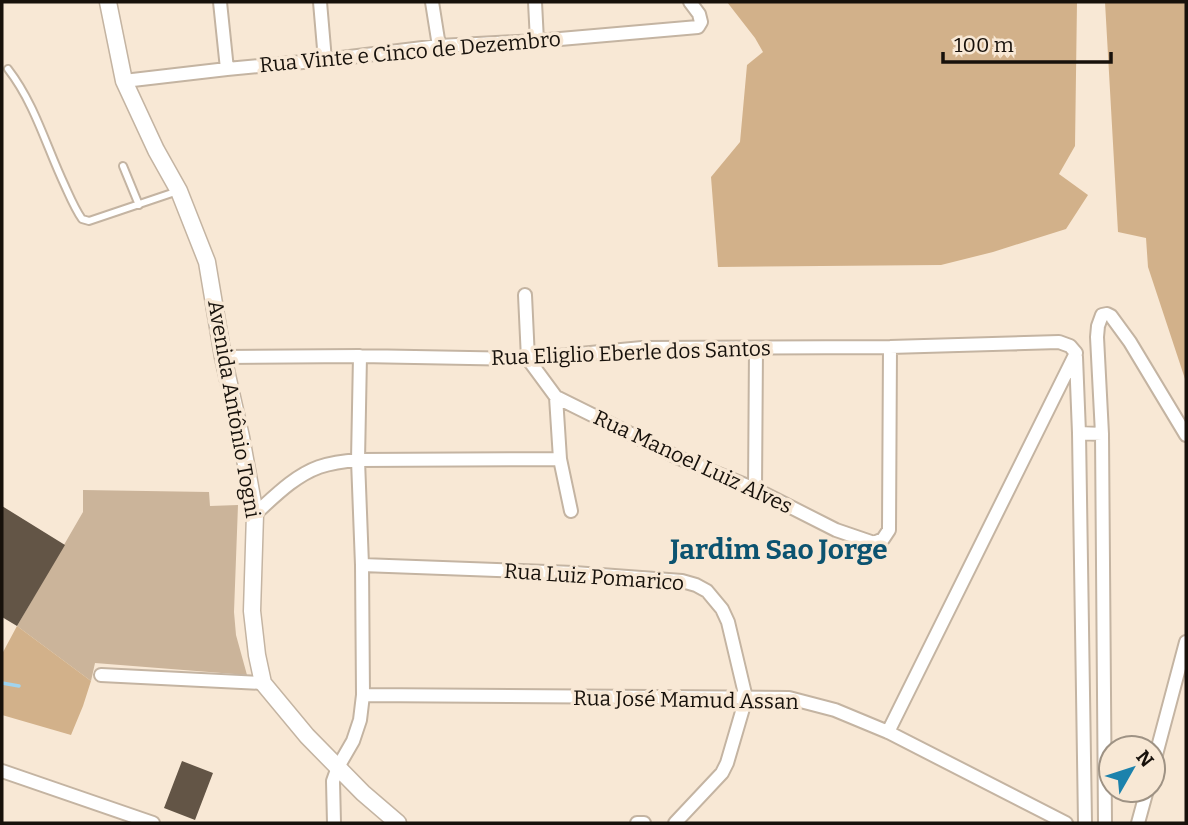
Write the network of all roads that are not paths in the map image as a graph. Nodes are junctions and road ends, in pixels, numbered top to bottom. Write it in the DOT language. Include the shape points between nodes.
graph roads {
  1 [pos="108,2"];
  2 [pos="220,2"];
  3 [pos="320,2"];
  4 [pos="432,2"];
  5 [pos="535,2"];
  6 [pos="690,2"];
  7 [pos="537,41"];
  8 [pos="439,46"];
  9 [pos="325,60"];
  10 [pos="8,69"];
  11 [pos="227,69"];
  12 [pos="124,81"];
  13 [pos="123,166"];
  14 [pos="179,191"];
  15 [pos="139,205"];
  16 [pos="525,295"];
  17 [pos="890,347"];
  18 [pos="756,348"];
  19 [pos="1076,353"];
  20 [pos="223,356"];
  21 [pos="360,356"];
  22 [pos="528,359"];
  23 [pos="556,397"];
  24 [pos="1079,433"];
  25 [pos="1102,434"];
  26 [pos="1186,435"];
  27 [pos="560,459"];
  28 [pos="358,460"];
  29 [pos="755,489"];
  30 [pos="571,511"];
  31 [pos="255,514"];
  32 [pos="362,565"];
  33 [pos="1186,642"];
  34 [pos="101,675"];
  35 [pos="263,683"];
  36 [pos="363,695"];
  37 [pos="746,698"];
  38 [pos="888,732"];
  39 [pos="1162,734"];
  40 [pos="338,767"];
  41 [pos="2,771"];
  42 [pos="1143,804"];
  43 [pos="151,823"];
  44 [pos="334,823"];
  45 [pos="398,823"];
  46 [pos="637,823"];
  47 [pos="645,823"];
  48 [pos="675,823"];
  49 [pos="1066,823"];
  50 [pos="1086,823"];
  51 [pos="1103,823"];
  52 [pos="1138,823"];
  1 -- 12 [label="street, Avenida Antônio Togni"];
  2 -- 11 [label="street"];
  3 -- 9 [label="street"];
  4 -- 8 [label="street"];
  5 -- 7 [label="street"];
  6 -- 7 [label="street, Rua Vinte e Cinco de Dezembro" via="699,15 701,24 696,27"];
  7 -- 8 [label="street, Rua Vinte e Cinco de Dezembro"];
  8 -- 9 [label="street, Rua Vinte e Cinco de Dezembro"];
  9 -- 11 [label="street, Rua Vinte e Cinco de Dezembro"];
  10 -- 15 [label="lane" via="29,101 82,219 89,221"];
  11 -- 12 [label="street, Rua Vinte e Cinco de Dezembro"];
  12 -- 14 [label="street, Avenida Antônio Togni"];
  13 -- 15 [label="lane"];
  14 -- 15 [label="lane"];
  14 -- 20 [label="street, Avenida Antônio Togni" via="207,261"];
  16 -- 22 [label="street"];
  17 -- 18 [label="street, Rua Eliglio Eberle dos Santos"];
  17 -- 19 [label="street, Rua Eliglio Eberle dos Santos" via="1059,342"];
  17 -- 29 [label="street, Rua Manoel Luiz Alves" via="890,530 883,540 874,543 836,530"];
  18 -- 22 [label="street, Rua Eliglio Eberle dos Santos" via="642,348"];
  18 -- 29 [label="street"];
  19 -- 24 [label="street"];
  19 -- 38 [label="street"];
  20 -- 21 [label="street, Rua Eliglio Eberle dos Santos"];
  20 -- 31 [label="street, Avenida Antônio Togni"];
  21 -- 22 [label="street, Rua Eliglio Eberle dos Santos"];
  21 -- 28 [label="street"];
  22 -- 23 [label="street"];
  23 -- 27 [label="street"];
  23 -- 29 [label="street, Rua Manoel Luiz Alves" via="679,458"];
  24 -- 25 [label="street"];
  24 -- 50 [label="street"];
  25 -- 26 [label="street" via="1097,337 1100,317 1105,314 1130,342"];
  25 -- 51 [label="street"];
  27 -- 28 [label="street"];
  27 -- 30 [label="street"];
  28 -- 31 [label="street" via="305,473"];
  28 -- 32 [label="street"];
  31 -- 35 [label="street, Avenida Antônio Togni" via="252,611"];
  32 -- 36 [label="street"];
  32 -- 37 [label="street, Rua Luiz Pomarico" via="574,573 696,584 713,597 728,622"];
  33 -- 39 [label="street"];
  34 -- 35 [label="street"];
  35 -- 40 [label="street, Avenida Antônio Togni"];
  36 -- 37 [label="street, Rua José Mamud Assan"];
  36 -- 40 [label="street" via="360,720"];
  37 -- 38 [label="street, Rua José Mamud Assan" via="812,703"];
  37 -- 48 [label="street" via="722,773"];
  38 -- 49 [label="street, Rua José Mamud Assan"];
  40 -- 44 [label="street" via="333,781"];
  40 -- 45 [label="street, Avenida Antônio Togni"];
  41 -- 43 [label="street"];
  42 -- 52 [label="street"];
  46 -- 47 [label="street"];
  50 -- 51 [label="street"];
}
